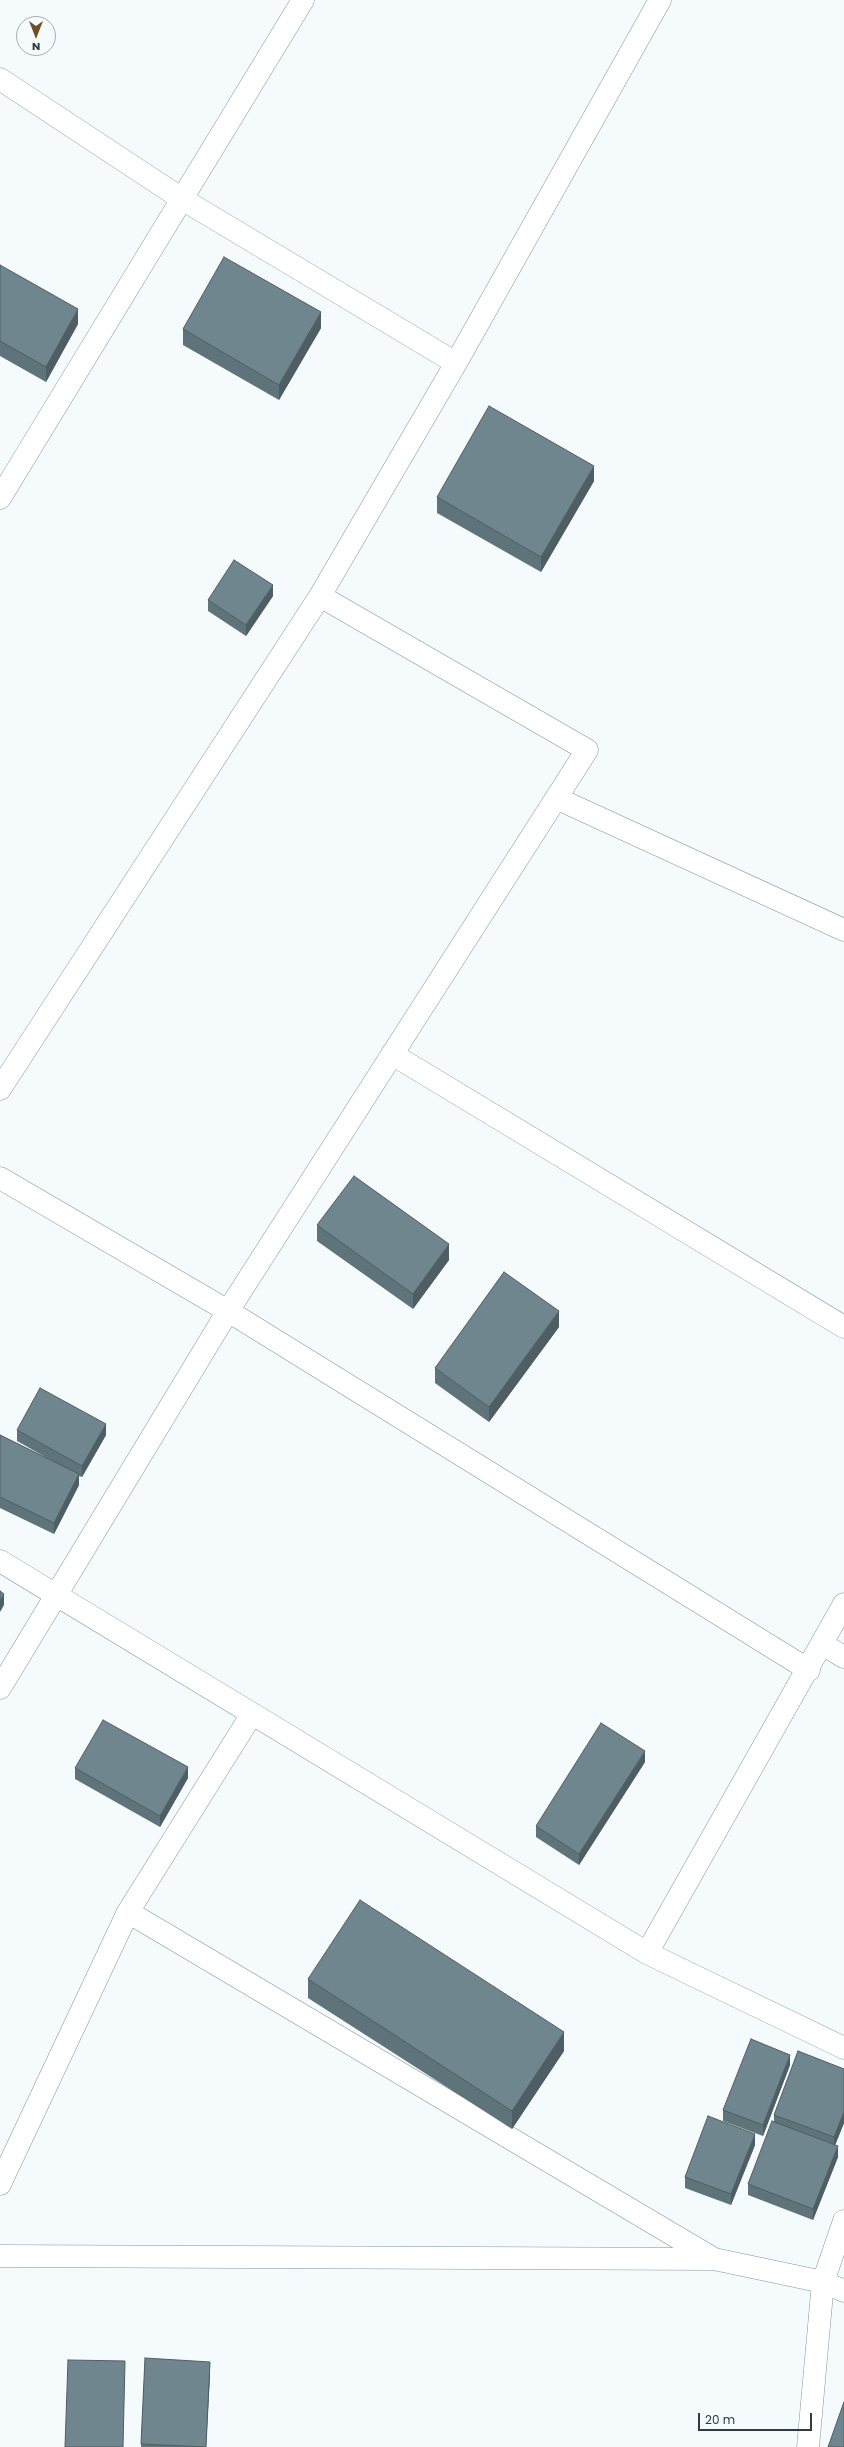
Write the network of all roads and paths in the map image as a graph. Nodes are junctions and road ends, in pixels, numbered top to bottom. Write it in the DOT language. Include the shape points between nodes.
graph roads {
  1 [pos="303,0"];
  2 [pos="660,0"];
  3 [pos="0,79"];
  4 [pos="182,199"];
  5 [pos="456,363"];
  6 [pos="0,498"];
  7 [pos="320,596"];
  8 [pos="556,798"];
  9 [pos="844,930"];
  10 [pos="392,1054"];
  11 [pos="0,1089"];
  12 [pos="0,1178"];
  13 [pos="228,1311"];
  14 [pos="844,1327"];
  15 [pos="0,1561"];
  16 [pos="55,1594"];
  17 [pos="844,1604"];
  18 [pos="822,1644"];
  19 [pos="844,1657"];
  20 [pos="809,1670"];
  21 [pos="0,1688"];
  22 [pos="252,1714"];
  23 [pos="128,1912"];
  24 [pos="647,1953"];
  25 [pos="844,2048"];
  26 [pos="0,2184"];
  27 [pos="844,2221"];
  28 [pos="0,2256"];
  29 [pos="714,2259"];
  30 [pos="823,2282"];
  31 [pos="844,2290"];
  32 [pos="808,2447"];
  1 -- 4 [label="street"];
  2 -- 5 [label="street"];
  3 -- 4 [label="street"];
  4 -- 5 [label="street"];
  4 -- 6 [label="street"];
  5 -- 7 [label="street"];
  7 -- 8 [label="street" via="586,750"];
  7 -- 11 [label="street"];
  8 -- 9 [label="street"];
  8 -- 10 [label="street"];
  10 -- 13 [label="street"];
  10 -- 14 [label="street"];
  12 -- 13 [label="street"];
  13 -- 16 [label="street"];
  13 -- 20 [label="street"];
  15 -- 16 [label="street"];
  16 -- 21 [label="street"];
  16 -- 22 [label="street"];
  17 -- 18 [label="street"];
  18 -- 19 [label="street"];
  18 -- 20 [label="street"];
  20 -- 24 [label="street"];
  22 -- 23 [label="street"];
  22 -- 24 [label="street"];
  23 -- 26 [label="street"];
  23 -- 29 [label="street"];
  24 -- 25 [label="street"];
  27 -- 30 [label="street"];
  28 -- 29 [label="street"];
  29 -- 30 [label="street"];
  30 -- 31 [label="street"];
  30 -- 32 [label="street"];
}
